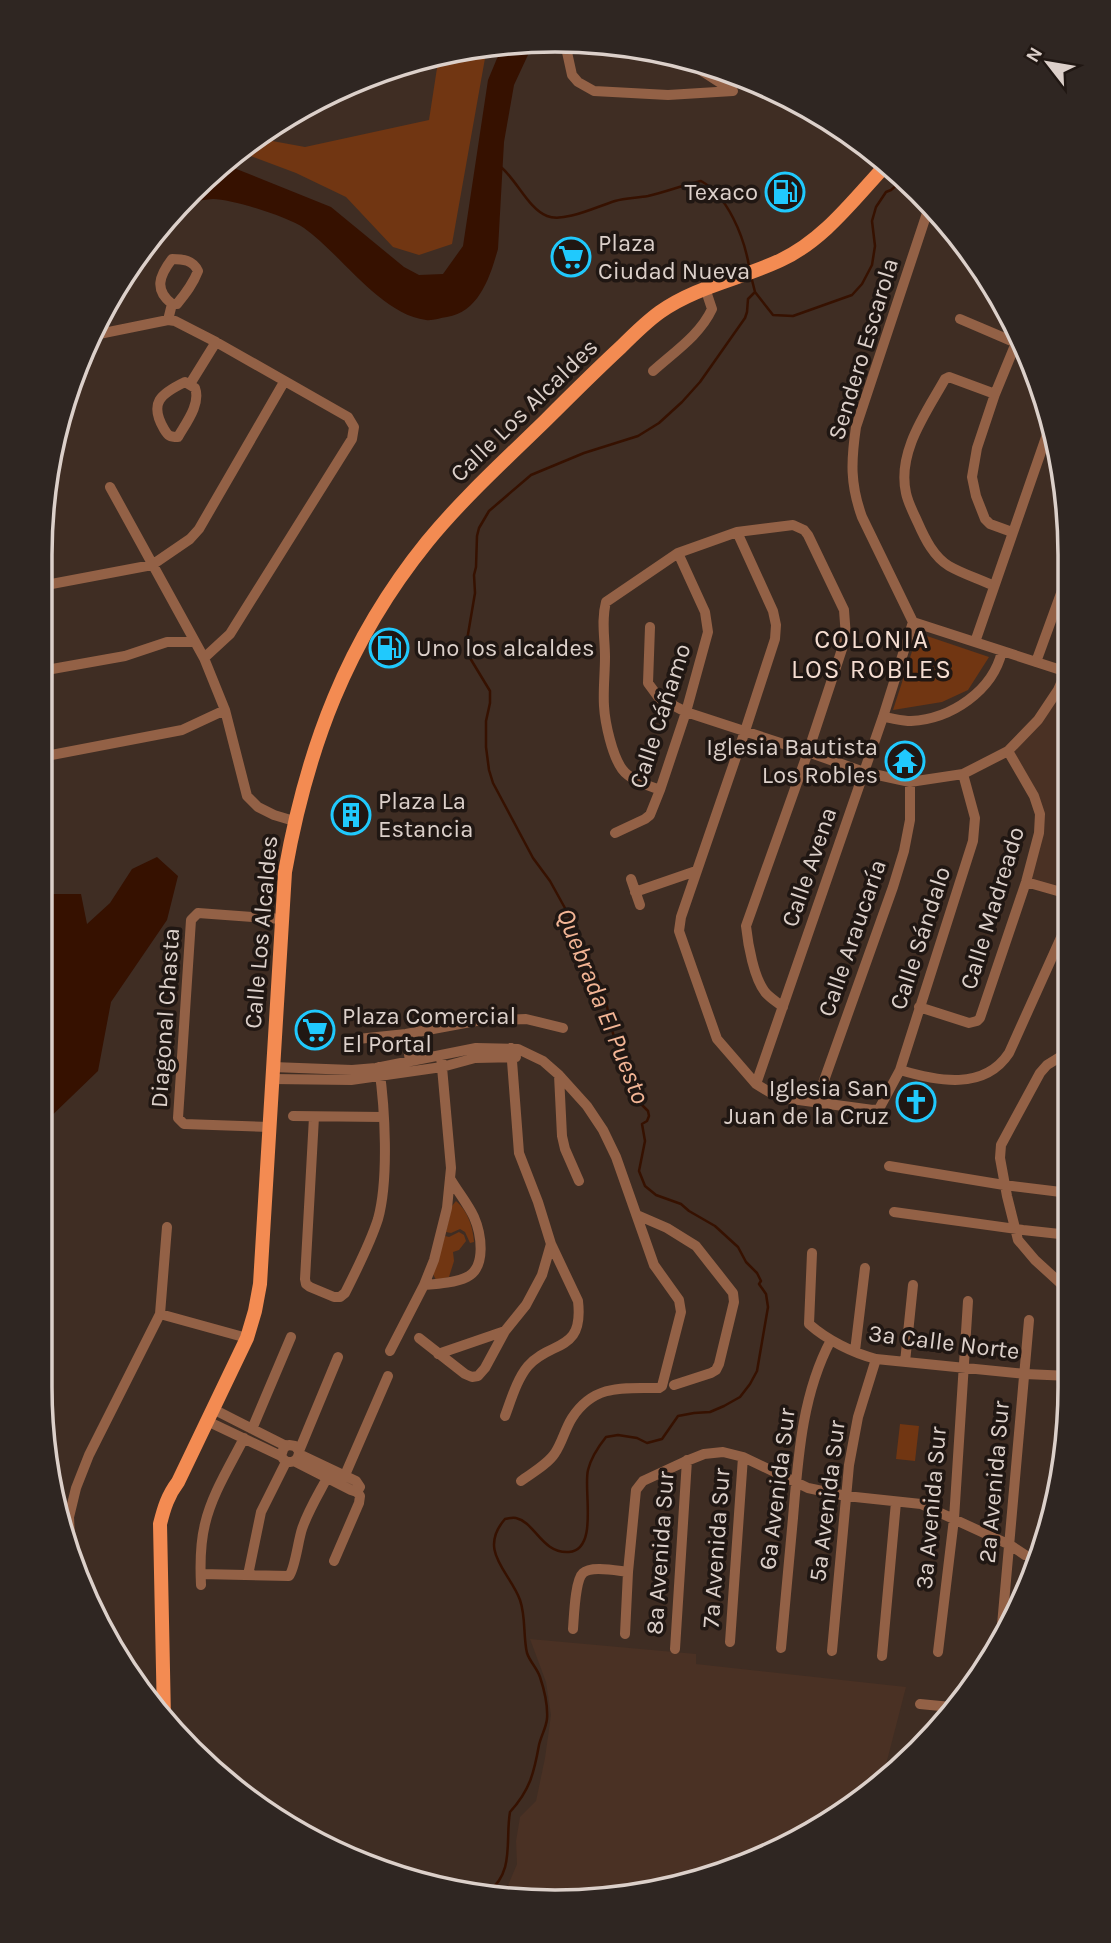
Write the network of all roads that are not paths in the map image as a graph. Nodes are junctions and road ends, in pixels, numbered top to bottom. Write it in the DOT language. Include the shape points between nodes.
graph roads {
  1 [pos="567,53"];
  2 [pos="711,77"];
  3 [pos="880,171"];
  4 [pos="926,216"];
  5 [pos="705,288"];
  6 [pos="172,304"];
  7 [pos="960,319"];
  8 [pos="168,320"];
  9 [pos="104,333"];
  10 [pos="1010,341"];
  11 [pos="216,342"];
  12 [pos="1015,351"];
  13 [pos="653,370"];
  14 [pos="284,382"];
  15 [pos="190,384"];
  16 [pos="995,394"];
  17 [pos="1045,440"];
  18 [pos="110,487"];
  19 [pos="737,532"];
  20 [pos="1012,532"];
  21 [pos="678,553"];
  22 [pos="152,565"];
  23 [pos="52,584"];
  24 [pos="993,586"];
  25 [pos="1058,603"];
  26 [pos="912,622"];
  27 [pos="650,627"];
  28 [pos="194,642"];
  29 [pos="975,642"];
  30 [pos="1002,652"];
  31 [pos="204,658"];
  32 [pos="1037,663"];
  33 [pos="52,669"];
  34 [pos="1058,669"];
  35 [pos="1058,690"];
  36 [pos="225,710"];
  37 [pos="686,712"];
  38 [pos="883,717"];
  39 [pos="745,731"];
  40 [pos="1008,751"];
  41 [pos="808,752"];
  42 [pos="52,755"];
  43 [pos="864,772"];
  44 [pos="963,774"];
  45 [pos="910,782"];
  46 [pos="660,790"];
  47 [pos="294,821"];
  48 [pos="615,833"];
  49 [pos="696,871"];
  50 [pos="631,879"];
  51 [pos="1026,882"];
  52 [pos="1058,891"];
  53 [pos="635,892"];
  54 [pos="640,905"];
  55 [pos="281,919"];
  56 [pos="1058,944"];
  57 [pos="783,1007"];
  58 [pos="919,1007"];
  59 [pos="563,1028"];
  60 [pos="406,1034"];
  61 [pos="358,1039"];
  62 [pos="517,1053"];
  63 [pos="1058,1059"];
  64 [pos="410,1061"];
  65 [pos="442,1061"];
  66 [pos="900,1070"];
  67 [pos="380,1072"];
  68 [pos="273,1073"];
  69 [pos="559,1075"];
  70 [pos="756,1084"];
  71 [pos="816,1103"];
  72 [pos="293,1116"];
  73 [pos="383,1116"];
  74 [pos="314,1117"];
  75 [pos="270,1126"];
  76 [pos="889,1166"];
  77 [pos="451,1180"];
  78 [pos="579,1181"];
  79 [pos="1004,1185"];
  80 [pos="1058,1191"];
  81 [pos="894,1212"];
  82 [pos="637,1215"];
  83 [pos="167,1227"];
  84 [pos="1016,1229"];
  85 [pos="1058,1234"];
  86 [pos="551,1244"];
  87 [pos="812,1253"];
  88 [pos="865,1268"];
  89 [pos="1058,1281"];
  90 [pos="424,1285"];
  91 [pos="913,1285"];
  92 [pos="968,1301"];
  93 [pos="160,1314"];
  94 [pos="1029,1320"];
  95 [pos="505,1331"];
  96 [pos="291,1337"];
  97 [pos="247,1338"];
  98 [pos="419,1338"];
  99 [pos="831,1340"];
  100 [pos="390,1351"];
  101 [pos="855,1351"];
  102 [pos="438,1354"];
  103 [pos="338,1357"];
  104 [pos="876,1359"];
  105 [pos="905,1362"];
  106 [pos="963,1368"];
  107 [pos="1024,1374"];
  108 [pos="388,1376"];
  109 [pos="1058,1376"];
  110 [pos="674,1385"];
  111 [pos="210,1415"];
  112 [pos="505,1416"];
  113 [pos="253,1429"];
  114 [pos="244,1438"];
  115 [pos="291,1455"];
  116 [pos="743,1457"];
  117 [pos="687,1460"];
  118 [pos="345,1475"];
  119 [pos="327,1478"];
  120 [pos="521,1481"];
  121 [pos="178,1482"];
  122 [pos="796,1483"];
  123 [pos="357,1492"];
  124 [pos="846,1496"];
  125 [pos="897,1502"];
  126 [pos="69,1515"];
  127 [pos="954,1519"];
  128 [pos="1010,1545"];
  129 [pos="1026,1555"];
  130 [pos="334,1562"];
  131 [pos="628,1572"];
  132 [pos="248,1575"];
  133 [pos="1003,1617"];
  134 [pos="573,1629"];
  135 [pos="625,1634"];
  136 [pos="730,1642"];
  137 [pos="781,1648"];
  138 [pos="675,1649"];
  139 [pos="832,1651"];
  140 [pos="938,1652"];
  141 [pos="881,1656"];
  142 [pos="164,1703"];
  143 [pos="920,1703"];
  144 [pos="945,1706"];
  145 [pos="170,1711"];
  1 -- 2 [label="street" via="572,75 594,91 733,92"];
  3 -- 5 [label="main road, Calle Los Alcaldes" via="800,250"];
  4 -- 26 [label="street, Sendero Escarola" via="856,427 852,454 859,508"];
  5 -- 13 [label="street" via="712,309 707,319"];
  5 -- 47 [label="main road, Calle Los Alcaldes" via="660,313 633,335 427,542 393,588 338,687 319,733"];
  6 -- 8 [label="street"];
  7 -- 10 [label="street"];
  8 -- 9 [label="street"];
  8 -- 11 [label="street"];
  11 -- 14 [label="street"];
  11 -- 15 [label="street"];
  12 -- 16 [label="street"];
  14 -- 22 [label="street" via="199,529 184,545"];
  14 -- 31 [label="street" via="348,417 354,433 230,634"];
  15 -- 15 [label="street" via="169,390 156,409 172,438 178,437 198,396"];
  16 -- 20 [label="street" via="972,477 985,519"];
  16 -- 24 [label="street" via="945,379 909,448 905,478 906,494 935,553 948,565"];
  17 -- 20 [label="street"];
  18 -- 22 [label="street"];
  19 -- 21 [label="street"];
  19 -- 39 [label="street" via="776,625"];
  19 -- 41 [label="street" via="793,525 804,530 844,610 846,636"];
  20 -- 24 [label="street"];
  21 -- 37 [label="street, Calle Cáñamo" via="705,612 708,632"];
  21 -- 46 [label="street" via="606,603 604,611 604,707 612,745 625,772"];
  22 -- 23 [label="street"];
  22 -- 28 [label="street"];
  24 -- 29 [label="street"];
  25 -- 32 [label="street"];
  26 -- 29 [label="street"];
  26 -- 38 [label="street, Calle Avena"];
  27 -- 37 [label="street" via="650,689"];
  28 -- 31 [label="street"];
  28 -- 33 [label="street" via="167,642 125,656"];
  29 -- 30 [label="street"];
  30 -- 32 [label="street"];
  30 -- 38 [label="street" via="984,687 954,709 919,720"];
  31 -- 36 [label="street"];
  32 -- 34 [label="street"];
  35 -- 40 [label="street" via="1038,720"];
  36 -- 42 [label="street" via="182,730"];
  36 -- 47 [label="street" via="247,796 258,807"];
  37 -- 39 [label="street"];
  37 -- 46 [label="street, Calle Cáñamo"];
  38 -- 43 [label="street, Calle Avena"];
  39 -- 41 [label="street"];
  39 -- 49 [label="street"];
  40 -- 44 [label="street"];
  40 -- 51 [label="street, Calle Madreado" via="1040,814"];
  41 -- 43 [label="street"];
  41 -- 57 [label="street" via="746,926 764,991"];
  43 -- 45 [label="street"];
  43 -- 57 [label="street, Calle Avena"];
  44 -- 45 [label="street"];
  44 -- 58 [label="street, Calle Sándalo" via="975,818 973,841"];
  45 -- 71 [label="street, Calle Araucaría" via="910,820 901,863"];
  46 -- 48 [label="street, Calle Cáñamo" via="650,815"];
  47 -- 55 [label="main road, Calle Los Alcaldes"];
  49 -- 53 [label="street"];
  49 -- 70 [label="street" via="679,924 683,946 716,1039"];
  50 -- 53 [label="street"];
  51 -- 52 [label="street"];
  51 -- 58 [label="street, Calle Madreado" via="980,1018 969,1023"];
  53 -- 54 [label="street"];
  55 -- 68 [label="main road, Calle Los Alcaldes"];
  55 -- 75 [label="street, Diagonal Chasta" via="198,913 191,920 178,1118 184,1124"];
  56 -- 66 [label="street" via="1002,1065 960,1080"];
  57 -- 70 [label="street, Calle Avena"];
  58 -- 66 [label="street, Calle Sándalo"];
  59 -- 60 [label="street" via="526,1019 476,1021"];
  60 -- 61 [label="street"];
  60 -- 64 [label="street"];
  62 -- 65 [label="street"];
  62 -- 69 [label="street" via="543,1060"];
  62 -- 86 [label="street" via="512,1076 519,1153"];
  63 -- 79 [label="street" via="1043,1069 1001,1145"];
  64 -- 65 [label="street"];
  64 -- 67 [label="street"];
  65 -- 67 [label="street"];
  65 -- 77 [label="street"];
  66 -- 71 [label="street, Calle Sándalo" via="879,1110"];
  67 -- 68 [label="street" via="351,1080"];
  67 -- 73 [label="street"];
  68 -- 75 [label="main road, Calle Los Alcaldes"];
  69 -- 78 [label="street" via="562,1136"];
  69 -- 82 [label="street" via="603,1130"];
  70 -- 71 [label="street" via="784,1098"];
  72 -- 74 [label="street"];
  73 -- 74 [label="street"];
  73 -- 74 [label="street" via="383,1181 377,1218 340,1297 310,1287 305,1279"];
  75 -- 97 [label="main road, Calle Los Alcaldes" via="260,1284"];
  76 -- 79 [label="street"];
  77 -- 90 [label="street" via="443,1227"];
  77 -- 90 [label="street" via="474,1218 480,1260 467,1277"];
  79 -- 80 [label="street"];
  79 -- 84 [label="street"];
  81 -- 84 [label="street"];
  82 -- 110 [label="street" via="696,1246 733,1293 719,1364 711,1373"];
  82 -- 120 [label="street" via="654,1265 681,1306 664,1383 659,1388 604,1391 583,1403 553,1456"];
  83 -- 93 [label="street"];
  84 -- 85 [label="street"];
  84 -- 89 [label="street" via="1023,1248"];
  86 -- 95 [label="street" via="542,1275"];
  86 -- 112 [label="street" via="578,1301 576,1328 565,1344 527,1367"];
  87 -- 99 [label="street, 3a Calle Norte" via="809,1324"];
  88 -- 101 [label="street"];
  90 -- 100 [label="street"];
  91 -- 105 [label="street"];
  92 -- 106 [label="street, 3a Avenida Sur"];
  93 -- 97 [label="street"];
  93 -- 126 [label="street" via="89,1455"];
  94 -- 107 [label="street, 2a Avenida Sur"];
  95 -- 102 [label="street"];
  95 -- 102 [label="street" via="478,1376 465,1374"];
  96 -- 113 [label="street"];
  97 -- 111 [label="main road, Calle Los Alcaldes"];
  98 -- 102 [label="street"];
  99 -- 101 [label="street, 3a Calle Norte"];
  99 -- 122 [label="street, 6a Avenida Sur" via="811,1388"];
  101 -- 104 [label="street, 3a Calle Norte"];
  103 -- 115 [label="street"];
  104 -- 105 [label="street, 3a Calle Norte"];
  104 -- 124 [label="street, 5a Avenida Sur" via="858,1417"];
  105 -- 106 [label="street, 3a Calle Norte"];
  106 -- 107 [label="street, 3a Calle Norte"];
  106 -- 127 [label="street, 3a Avenida Sur"];
  107 -- 109 [label="street, 3a Calle Norte"];
  107 -- 128 [label="street, 2a Avenida Sur"];
  108 -- 118 [label="street"];
  111 -- 113 [label="street"];
  111 -- 114 [label="street"];
  111 -- 121 [label="main road, Calle Los Alcaldes"];
  113 -- 115 [label="street"];
  114 -- 115 [label="street"];
  114 -- 132 [label="street" via="204,1525 201,1580"];
  115 -- 118 [label="street"];
  115 -- 119 [label="street"];
  115 -- 132 [label="street" via="261,1512"];
  116 -- 117 [label="street" via="723,1452"];
  116 -- 122 [label="street"];
  116 -- 136 [label="street, 7a Avenida Sur"];
  117 -- 131 [label="street" via="643,1480 636,1490"];
  117 -- 138 [label="street, 8a Avenida Sur"];
  118 -- 123 [label="street" via="359,1484"];
  119 -- 123 [label="street"];
  119 -- 132 [label="street" via="303,1526 289,1577"];
  121 -- 142 [label="main road, Calle Los Alcaldes" via="160,1524"];
  121 -- 145 [label="main road, Calle Los Alcaldes" via="168,1524"];
  122 -- 124 [label="street"];
  122 -- 137 [label="street, 6a Avenida Sur"];
  123 -- 130 [label="street" via="359,1503"];
  124 -- 125 [label="street"];
  124 -- 139 [label="street, 5a Avenida Sur"];
  125 -- 127 [label="street" via="921,1504"];
  125 -- 141 [label="street"];
  127 -- 128 [label="street"];
  127 -- 140 [label="street, 3a Avenida Sur"];
  128 -- 129 [label="street"];
  128 -- 133 [label="street, 2a Avenida Sur"];
  131 -- 134 [label="street" via="589,1569 582,1573"];
  131 -- 135 [label="street"];
  143 -- 144 [label="street"];
}
